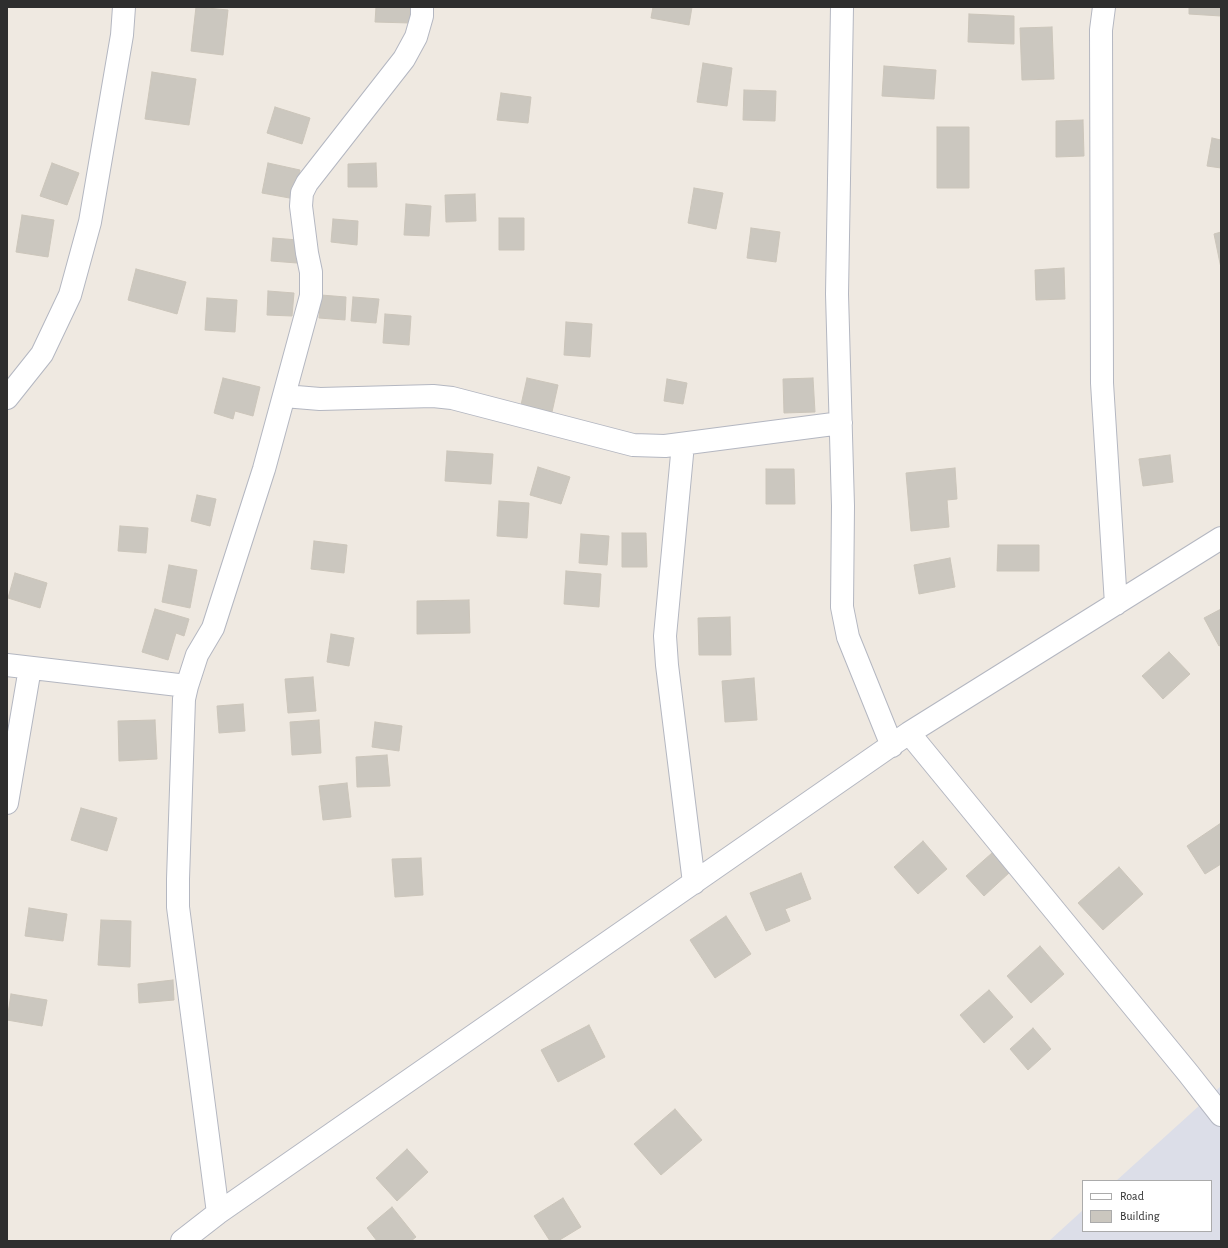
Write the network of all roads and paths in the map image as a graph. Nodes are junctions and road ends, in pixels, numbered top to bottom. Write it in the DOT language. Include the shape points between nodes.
graph roads {
  1 [pos="124,7"];
  2 [pos="422,7"];
  3 [pos="842,7"];
  4 [pos="1104,7"];
  5 [pos="284,396"];
  6 [pos="7,398"];
  7 [pos="840,423"];
  8 [pos="683,444"];
  9 [pos="1221,538"];
  10 [pos="1116,604"];
  11 [pos="7,665"];
  12 [pos="30,668"];
  13 [pos="187,686"];
  14 [pos="910,733"];
  15 [pos="892,746"];
  16 [pos="7,803"];
  17 [pos="694,883"];
  18 [pos="1221,1115"];
  19 [pos="218,1213"];
  20 [pos="182,1241"];
  1 -- 6 [label="street" via="122,35 90,222 70,295 42,354"];
  2 -- 5 [label="street" via="416,36 404,59 307,183 302,193 301,206 311,272 310,296"];
  3 -- 7 [label="street" via="837,294"];
  4 -- 10 [label="street" via="1101,30 1102,383"];
  5 -- 8 [label="street" via="320,399 433,396 452,398 633,445"];
  5 -- 13 [label="street" via="264,469 213,628 197,655"];
  7 -- 8 [label="street"];
  7 -- 15 [label="street" via="843,506 842,607 848,636"];
  8 -- 17 [label="street" via="665,636"];
  9 -- 10 [label="street"];
  10 -- 14 [label="street"];
  11 -- 12 [label="street"];
  12 -- 13 [label="street"];
  12 -- 16 [label="street"];
  13 -- 19 [label="street" via="184,699 178,907"];
  14 -- 15 [label="street"];
  14 -- 18 [label="street"];
  15 -- 17 [label="street"];
  17 -- 19 [label="street"];
  19 -- 20 [label="street"];
}
